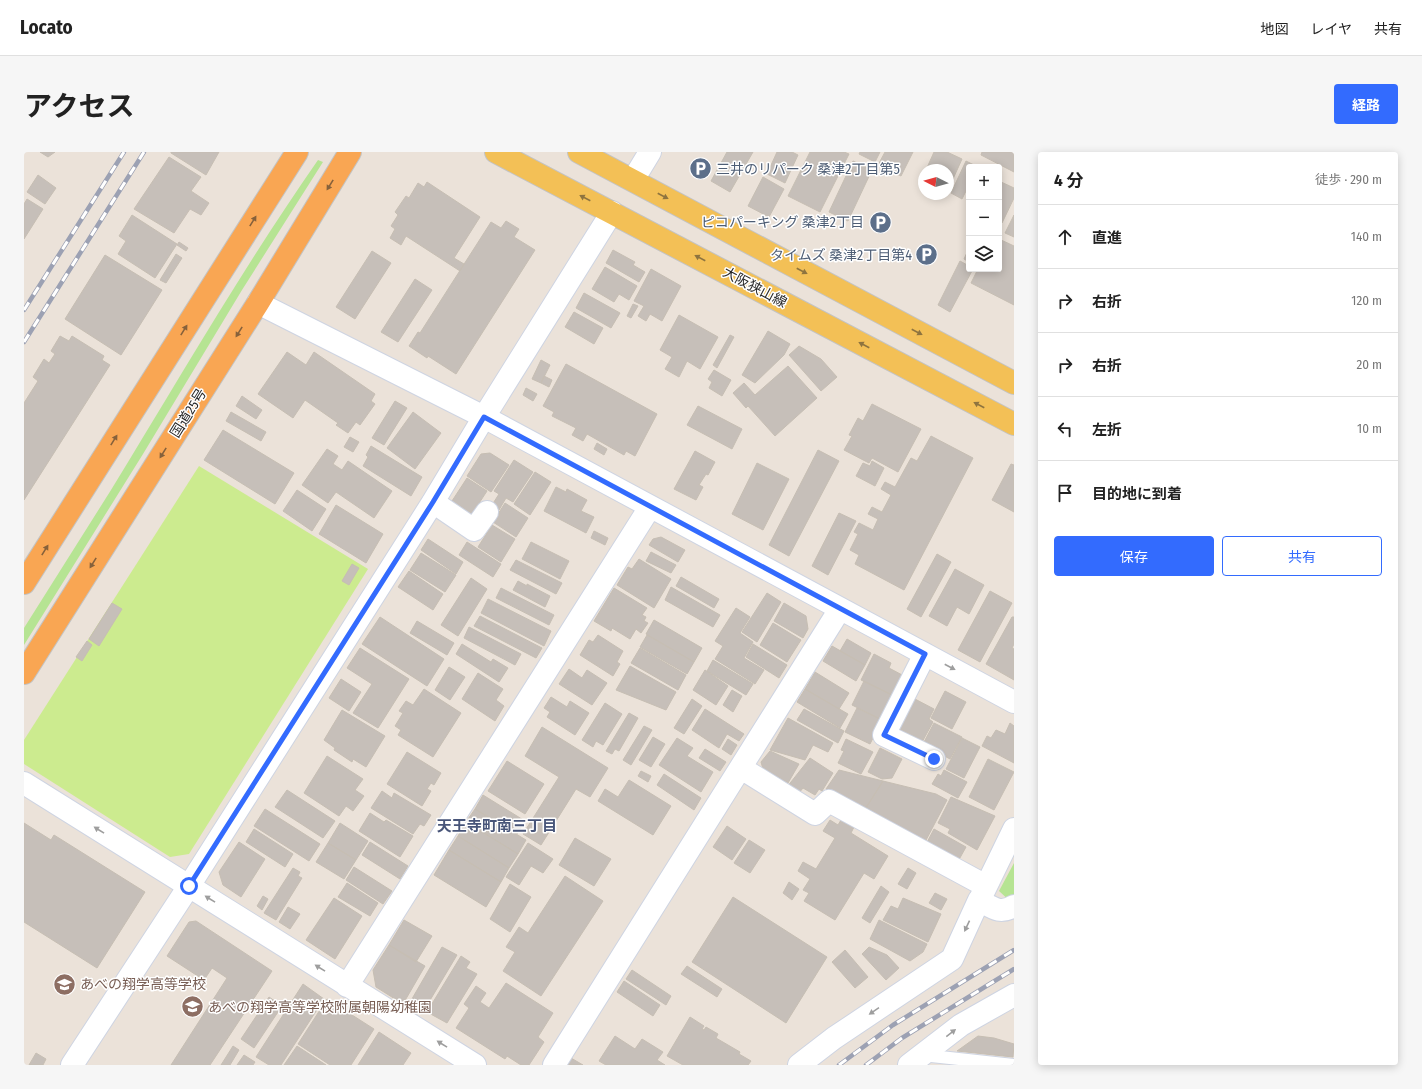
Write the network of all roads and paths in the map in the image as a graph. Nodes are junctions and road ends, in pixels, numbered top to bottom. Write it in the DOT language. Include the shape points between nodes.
graph roads {
  1 [pos="297,152"];
  2 [pos="350,152"];
  3 [pos="496,152"];
  4 [pos="579,152"];
  5 [pos="650,152"];
  6 [pos="633,180"];
  7 [pos="612,212"];
  8 [pos="258,303"];
  9 [pos="1014,383"];
  10 [pos="484,417"];
  11 [pos="1014,424"];
  12 [pos="433,502"];
  13 [pos="650,507"];
  14 [pos="487,512"];
  15 [pos="24,583"];
  16 [pos="840,609"];
  17 [pos="925,654"];
  18 [pos="24,672"];
  19 [pos="1014,702"];
  20 [pos="934,759"];
  21 [pos="741,768"];
  22 [pos="24,783"];
  23 [pos="1014,830"];
  24 [pos="189,886"];
  25 [pos="982,893"];
  26 [pos="1014,906"];
  27 [pos="347,986"];
  28 [pos="1014,995"];
  29 [pos="916,1060"];
  30 [pos="79,1063"];
  31 [pos="475,1065"];
  32 [pos="554,1065"];
  33 [pos="799,1065"];
  34 [pos="1014,1065"];
  15 -- 1 [label="highway, one-way"];
  2 -- 8 [label="highway, 国道25号, one-way"];
  7 -- 3 [label="main road, 大阪狭山線, one-way"];
  4 -- 6 [label="main road"];
  5 -- 6 [label="street"];
  6 -- 9 [label="main road, one-way"];
  7 -- 10 [label="street"];
  11 -- 7 [label="main road, 大阪狭山線, one-way"];
  8 -- 10 [label="street"];
  8 -- 18 [label="highway, 国道25号, one-way"];
  10 -- 12 [label="street"];
  10 -- 13 [label="street"];
  12 -- 14 [label="street" via="474,530"];
  12 -- 24 [label="street"];
  13 -- 16 [label="street"];
  13 -- 27 [label="street"];
  16 -- 17 [label="street"];
  16 -- 21 [label="street"];
  17 -- 19 [label="street, one-way"];
  17 -- 20 [label="street" via="884,735"];
  21 -- 25 [label="street" via="815,814 829,801"];
  21 -- 32 [label="street"];
  24 -- 22 [label="street, one-way"];
  23 -- 25 [label="street"];
  27 -- 24 [label="street, one-way"];
  24 -- 30 [label="street"];
  25 -- 26 [label="street" via="999,911"];
  25 -- 33 [label="street, one-way" via="952,959 834,1038"];
  31 -- 27 [label="street, one-way"];
  29 -- 28 [label="street, one-way" via="961,1025"];
  29 -- 34 [label="lane"];
}
